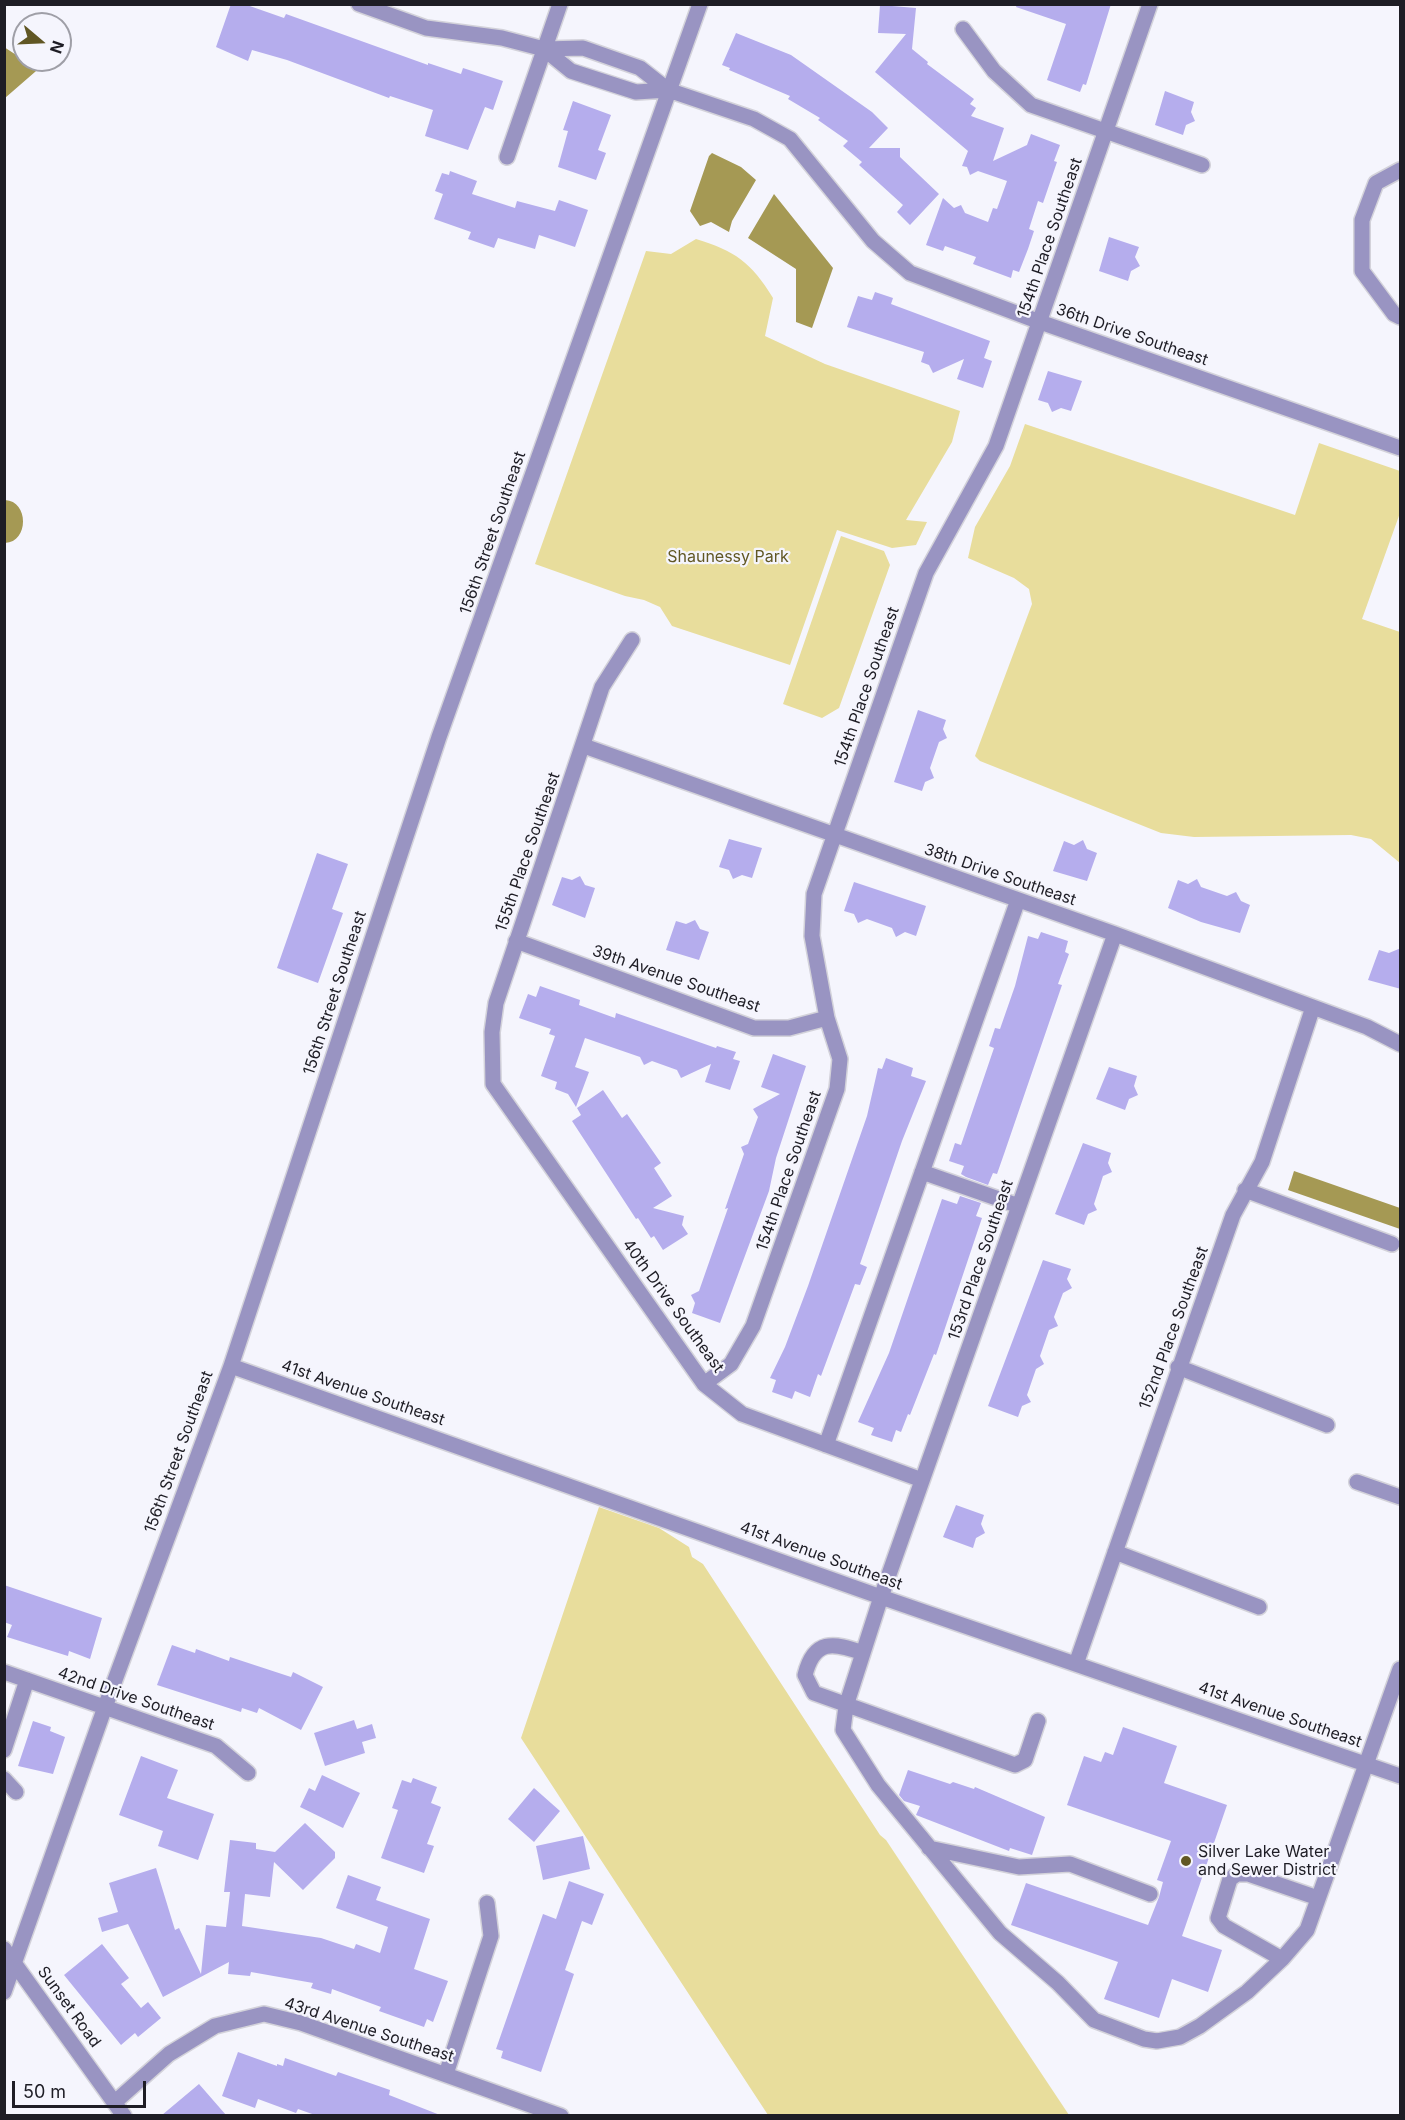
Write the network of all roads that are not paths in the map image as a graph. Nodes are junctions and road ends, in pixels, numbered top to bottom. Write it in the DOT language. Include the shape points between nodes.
graph roads {
  1 [pos="359,4"];
  2 [pos="560,4"];
  3 [pos="700,4"];
  4 [pos="1150,4"];
  5 [pos="963,29"];
  6 [pos="544,49"];
  7 [pos="668,90"];
  8 [pos="1106,133"];
  9 [pos="507,157"];
  10 [pos="1202,165"];
  11 [pos="1401,170"];
  12 [pos="1401,317"];
  13 [pos="1040,322"];
  14 [pos="1401,448"];
  15 [pos="632,640"];
  16 [pos="584,746"];
  17 [pos="833,835"];
  18 [pos="1018,900"];
  19 [pos="1115,934"];
  20 [pos="516,941"];
  21 [pos="1313,1007"];
  22 [pos="827,1018"];
  23 [pos="1401,1044"];
  24 [pos="493,1084"];
  25 [pos="922,1172"];
  26 [pos="1245,1190"];
  27 [pos="1019,1206"];
  28 [pos="1392,1244"];
  29 [pos="231,1366"];
  30 [pos="1178,1367"];
  31 [pos="704,1384"];
  32 [pos="1327,1425"];
  33 [pos="826,1445"];
  34 [pos="922,1480"];
  35 [pos="1357,1482"];
  36 [pos="1401,1497"];
  37 [pos="1115,1552"];
  38 [pos="881,1597"];
  39 [pos="1259,1607"];
  40 [pos="863,1653"];
  41 [pos="1076,1664"];
  42 [pos="1401,1669"];
  43 [pos="4,1672"];
  44 [pos="27,1680"];
  45 [pos="846,1706"];
  46 [pos="105,1707"];
  47 [pos="1038,1721"];
  48 [pos="4,1750"];
  49 [pos="1365,1764"];
  50 [pos="248,1773"];
  51 [pos="1401,1776"];
  52 [pos="4,1779"];
  53 [pos="16,1792"];
  54 [pos="929,1848"];
  55 [pos="1149,1894"];
  56 [pos="1318,1898"];
  57 [pos="487,1903"];
  58 [pos="4,1949"];
  59 [pos="1282,1959"];
  60 [pos="15,1963"];
  61 [pos="4,1992"];
  62 [pos="446,2074"];
  63 [pos="115,2102"];
  64 [pos="124,2115"];
  65 [pos="561,2115"];
  1 -- 6 [label="street, 36th Drive Southeast" via="426,28 502,38"];
  2 -- 6 [label="street"];
  3 -- 7 [label="street, 156th Street Southeast"];
  4 -- 8 [label="street, 154th Place Southeast"];
  5 -- 8 [label="street" via="994,71 1031,105"];
  6 -- 7 [label="street, 36th Drive Southeast" via="572,71 636,92"];
  6 -- 7 [label="street, 36th Drive Southeast" via="583,48 640,68"];
  6 -- 9 [label="street"];
  7 -- 13 [label="street, 36th Drive Southeast" via="754,119 790,140 873,241 910,273"];
  7 -- 29 [label="street, 156th Street Southeast" via="439,737"];
  8 -- 10 [label="street"];
  8 -- 13 [label="street, 154th Place Southeast"];
  11 -- 12 [label="street" via="1376,183 1362,220 1362,271 1394,314"];
  13 -- 14 [label="street, 36th Drive Southeast"];
  13 -- 17 [label="street, 154th Place Southeast" via="996,446 926,573"];
  15 -- 16 [label="street, 155th Place Southeast" via="602,687"];
  16 -- 17 [label="street, 38th Drive Southeast"];
  16 -- 20 [label="street, 155th Place Southeast"];
  17 -- 18 [label="street, 38th Drive Southeast"];
  17 -- 22 [label="street, 154th Place Southeast" via="814,894 812,936"];
  18 -- 19 [label="street, 38th Drive Southeast"];
  18 -- 25 [label="street"];
  19 -- 21 [label="street, 38th Drive Southeast"];
  19 -- 27 [label="street, 153rd Place Southeast"];
  20 -- 22 [label="street, 39th Avenue Southeast" via="754,1028 789,1028"];
  20 -- 24 [label="street, 155th Place Southeast" via="496,1003"];
  21 -- 23 [label="street, 38th Drive Southeast"];
  21 -- 26 [label="street, 152nd Place Southeast" via="1262,1162"];
  22 -- 31 [label="street, 154th Place Southeast" via="840,1059 837,1089 818,1148 753,1326 731,1364"];
  24 -- 31 [label="street, 40th Drive Southeast"];
  25 -- 27 [label="street"];
  25 -- 33 [label="street"];
  26 -- 28 [label="street"];
  26 -- 30 [label="street, 152nd Place Southeast"];
  27 -- 34 [label="street, 153rd Place Southeast"];
  29 -- 38 [label="street, 41st Avenue Southeast"];
  29 -- 46 [label="street, 156th Street Southeast"];
  30 -- 32 [label="street"];
  30 -- 37 [label="street, 152nd Place Southeast"];
  31 -- 33 [label="street, 40th Drive Southeast" via="742,1414"];
  33 -- 34 [label="street, 40th Drive Southeast"];
  34 -- 38 [label="street, 153rd Place Southeast"];
  35 -- 36 [label="street"];
  37 -- 39 [label="street"];
  37 -- 41 [label="street, 152nd Place Southeast"];
  38 -- 40 [label="street, 153rd Place Southeast"];
  38 -- 41 [label="street, 41st Avenue Southeast"];
  40 -- 45 [label="street, 153rd Place Southeast"];
  40 -- 45 [label="street" via="829,1645 813,1653 808,1662 805,1675 814,1693"];
  41 -- 49 [label="street, 41st Avenue Southeast"];
  42 -- 49 [label="street, 153rd Place Southeast"];
  43 -- 44 [label="street, 42nd Drive Southeast"];
  44 -- 46 [label="street, 42nd Drive Southeast"];
  44 -- 48 [label="street"];
  45 -- 47 [label="street" via="1015,1765 1025,1760"];
  45 -- 54 [label="street, 153rd Place Southeast" via="843,1730 878,1785"];
  46 -- 50 [label="street, 42nd Drive Southeast" via="216,1746"];
  46 -- 60 [label="street, 156th Street Southeast"];
  49 -- 51 [label="street, 41st Avenue Southeast"];
  49 -- 56 [label="street, 153rd Place Southeast"];
  52 -- 53 [label="street"];
  54 -- 55 [label="street" via="1019,1868 1070,1864"];
  54 -- 59 [label="street, 153rd Place Southeast" via="1000,1933 1094,2020 1120,2032 1157,2041 1180,2037 1228,2007"];
  56 -- 59 [label="street, 153rd Place Southeast" via="1307,1930"];
  56 -- 59 [label="street" via="1248,1874 1230,1879 1218,1918 1224,1926"];
  57 -- 62 [label="street" via="491,1936"];
  58 -- 60 [label="street, Sunset Road"];
  60 -- 61 [label="street, 156th Street Southeast"];
  60 -- 63 [label="street, Sunset Road"];
  62 -- 63 [label="street, 43rd Avenue Southeast" via="301,2023 264,2014 215,2026 169,2054"];
  62 -- 65 [label="street, 43rd Avenue Southeast"];
  63 -- 64 [label="street, Sunset Road"];
}
